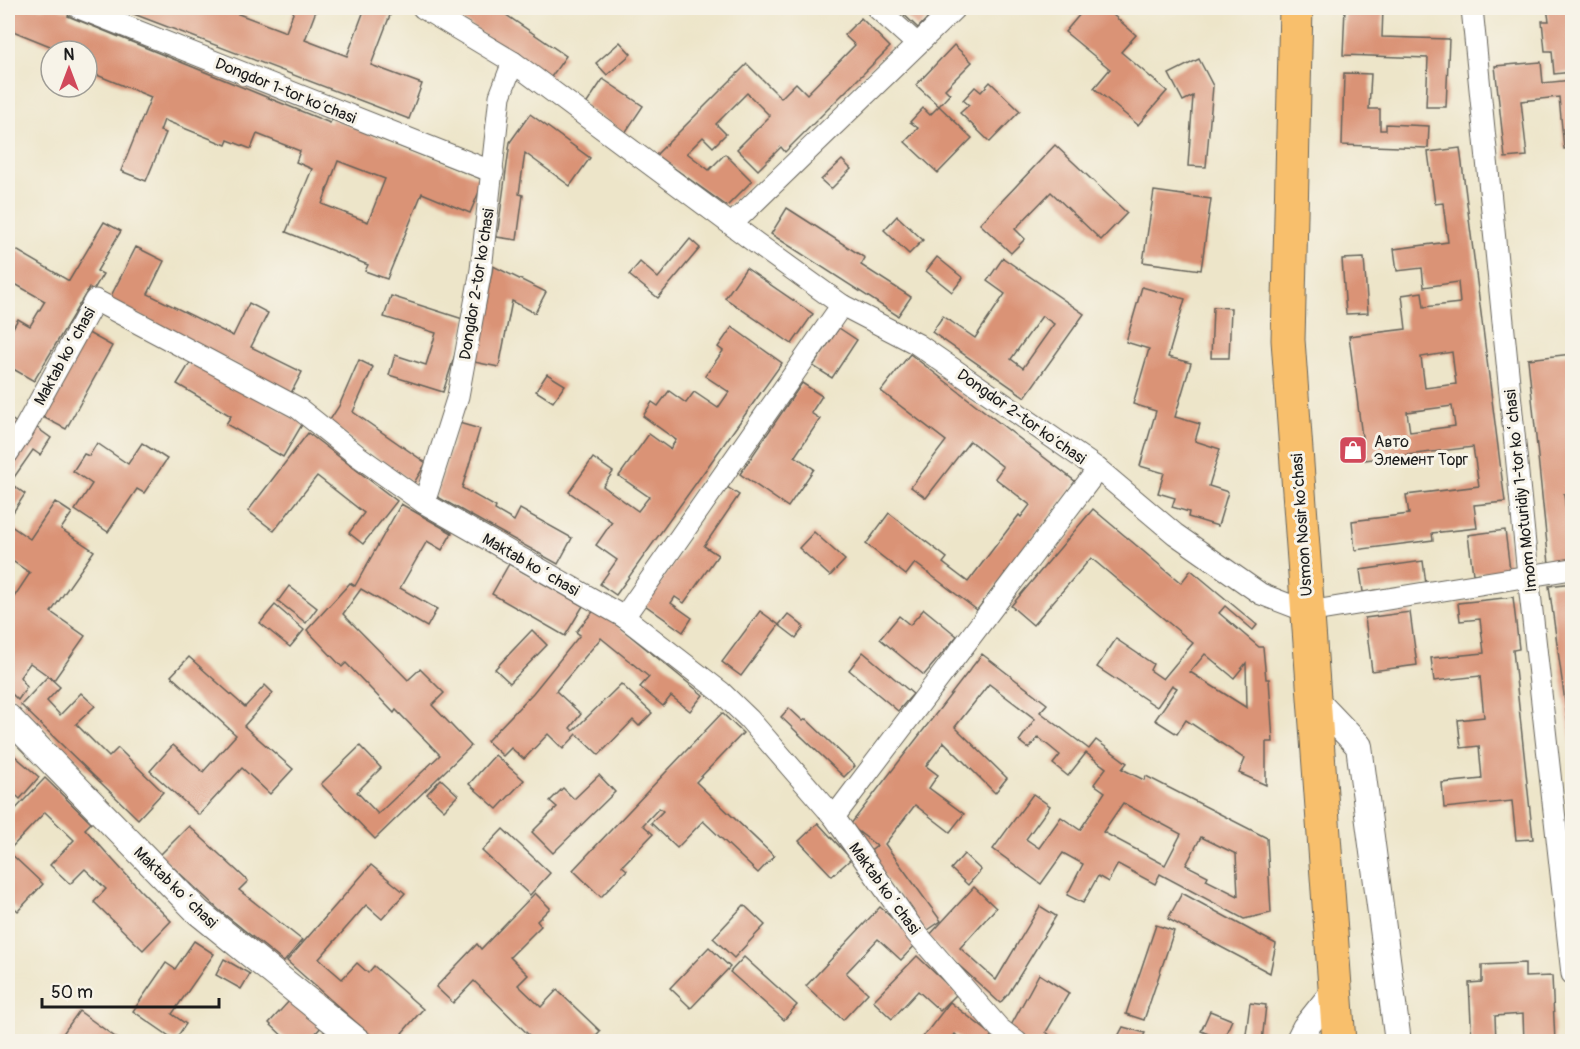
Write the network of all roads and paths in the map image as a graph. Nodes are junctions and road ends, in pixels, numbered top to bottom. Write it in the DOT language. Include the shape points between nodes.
graph roads {
  1 [pos="79,8"];
  2 [pos="423,8"];
  3 [pos="877,8"];
  4 [pos="955,8"];
  5 [pos="1296,8"];
  6 [pos="1472,8"];
  7 [pos="917,44"];
  8 [pos="513,62"];
  9 [pos="493,172"];
  10 [pos="732,224"];
  11 [pos="843,305"];
  12 [pos="8,453"];
  13 [pos="1098,469"];
  14 [pos="424,503"];
  15 [pos="1572,569"];
  16 [pos="1528,575"];
  17 [pos="1308,612"];
  18 [pos="624,618"];
  19 [pos="1315,700"];
  20 [pos="8,717"];
  21 [pos="834,817"];
  22 [pos="1572,974"];
  23 [pos="1336,989"];
  24 [pos="359,1041"];
  25 [pos="1017,1041"];
  26 [pos="1298,1041"];
  27 [pos="1339,1041"];
  28 [pos="1398,1041"];
  1 -- 9 [label="street, Dongdor 1-tor koʼchasi"];
  2 -- 8 [label="street, Dongdor 2-tor koʼchasi"];
  3 -- 7 [label="street"];
  4 -- 7 [label="street"];
  5 -- 17 [label="main road, Usmon Nosir ko‘chasi" via="1288,340"];
  6 -- 16 [label="street, Imom Moturidiy 1-tor koʻchasi"];
  7 -- 10 [label="street"];
  8 -- 9 [label="street, Dongdor 2-tor koʼchasi" via="500,96"];
  8 -- 10 [label="street, Dongdor 2-tor koʼchasi"];
  9 -- 14 [label="street, Dongdor 2-tor koʼchasi" via="481,270 458,396"];
  10 -- 11 [label="street, Dongdor 2-tor koʼchasi"];
  11 -- 13 [label="street, Dongdor 2-tor koʼchasi" via="917,344"];
  11 -- 18 [label="street"];
  12 -- 14 [label="street, Maktab koʻchasi" via="95,300 298,408"];
  13 -- 17 [label="street, Dongdor 2-tor koʼchasi" via="1175,534 1261,594"];
  13 -- 21 [label="street"];
  14 -- 18 [label="street, Maktab koʻchasi"];
  15 -- 16 [label="street"];
  16 -- 17 [label="street"];
  16 -- 22 [label="street, Imom Moturidiy 1-tor koʻchasi"];
  17 -- 19 [label="main road, Usmon Nosir ko‘chasi"];
  18 -- 21 [label="street, Maktab koʻchasi" via="721,692"];
  19 -- 23 [label="main road, Usmon Nosir ko‘chasi"];
  19 -- 28 [label="street" via="1359,746"];
  20 -- 24 [label="street, Maktab koʻchasi" via="198,912"];
  21 -- 25 [label="street, Maktab koʻchasi" via="916,933 999,1028"];
  23 -- 26 [label="street"];
  23 -- 27 [label="main road, Usmon Nosir ko‘chasi"];
}
